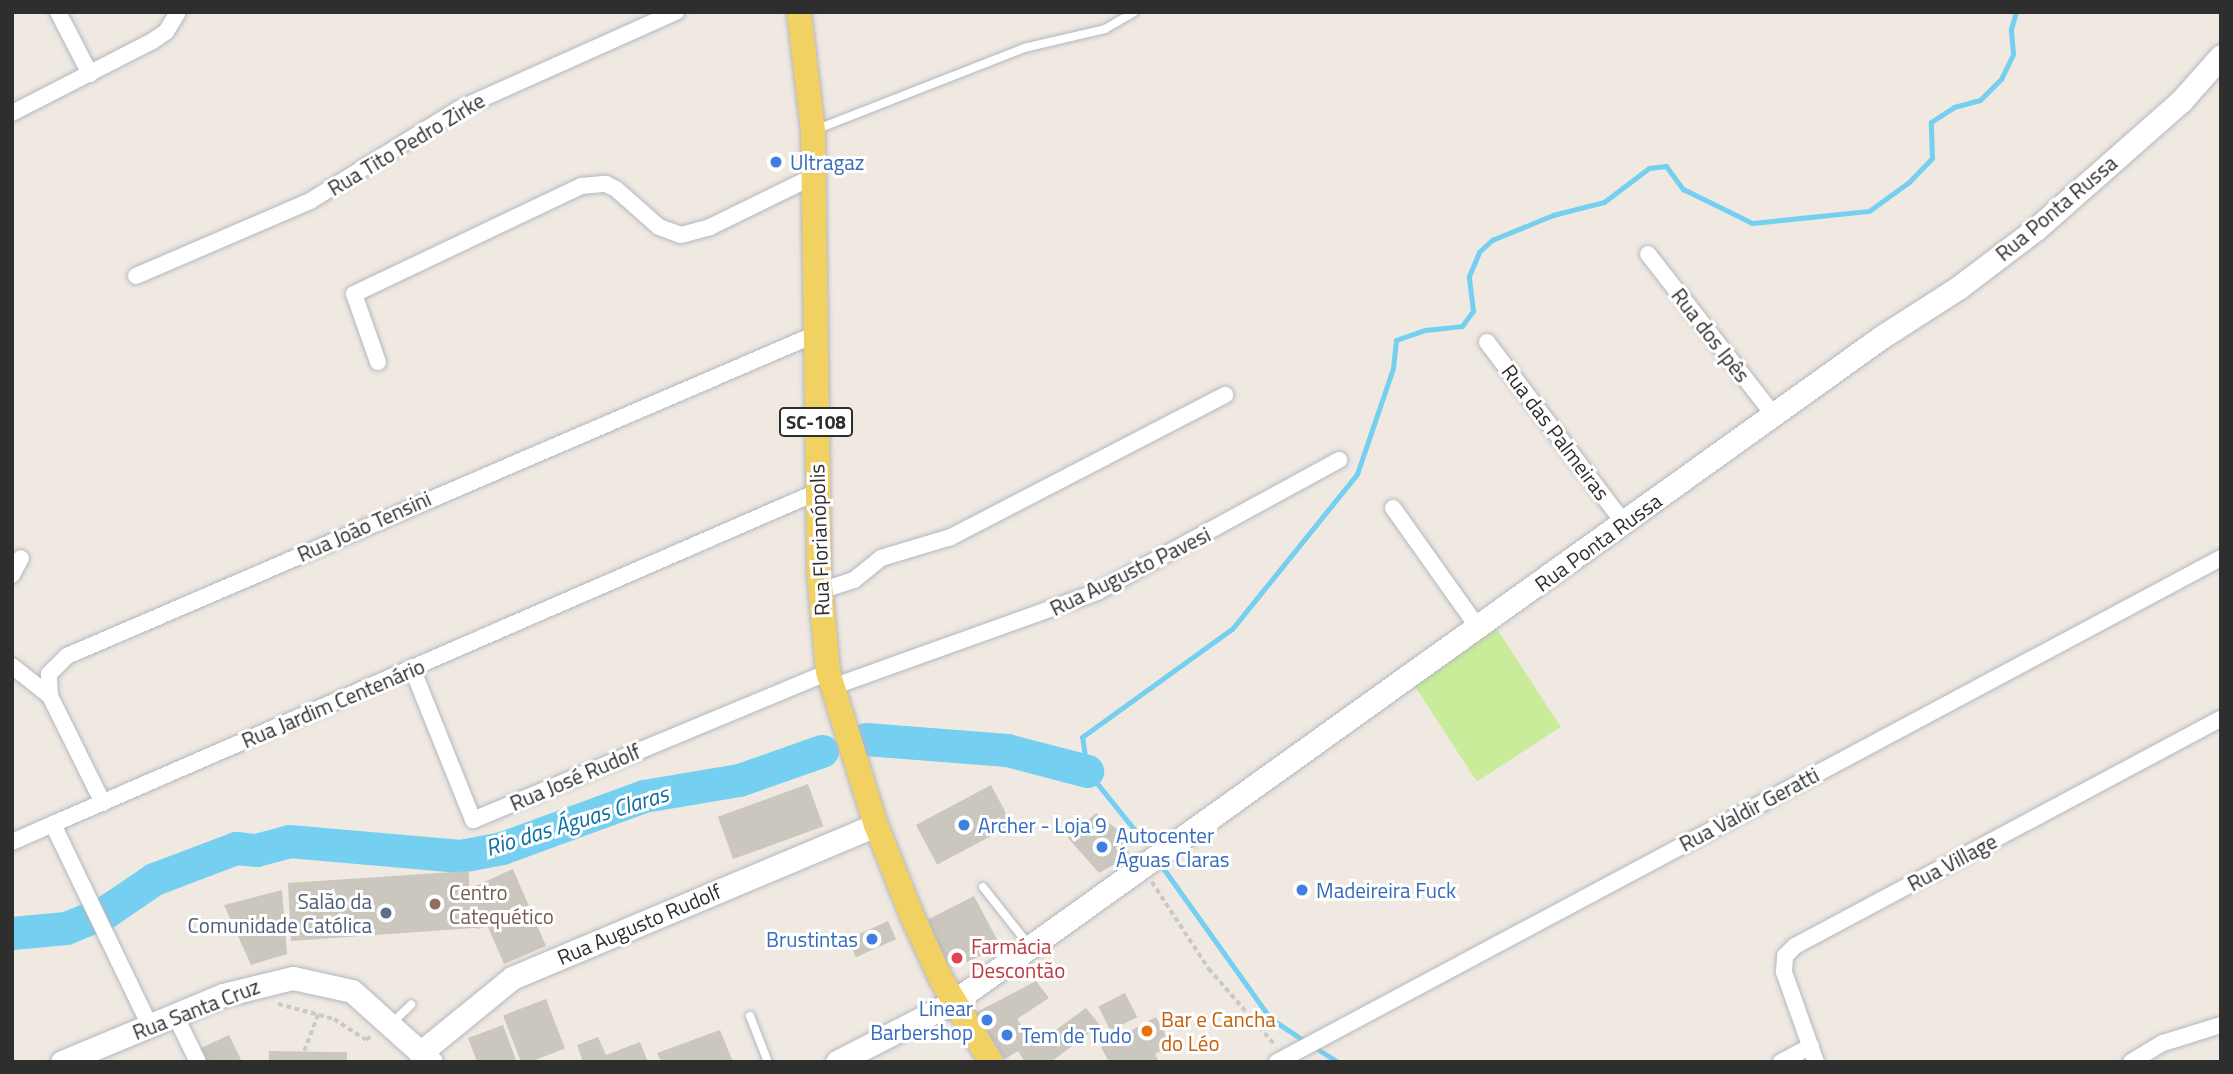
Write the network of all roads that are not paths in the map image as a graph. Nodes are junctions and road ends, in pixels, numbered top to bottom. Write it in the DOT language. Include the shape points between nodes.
graph roads {
  1 [pos="58,12"];
  2 [pos="178,12"];
  3 [pos="676,12"];
  4 [pos="799,12"];
  5 [pos="1134,12"];
  6 [pos="2221,56"];
  7 [pos="90,74"];
  8 [pos="12,113"];
  9 [pos="813,131"];
  10 [pos="814,176"];
  11 [pos="1648,254"];
  12 [pos="136,276"];
  13 [pos="816,334"];
  14 [pos="1487,342"];
  15 [pos="378,362"];
  16 [pos="1225,396"];
  17 [pos="1774,415"];
  18 [pos="1339,460"];
  19 [pos="817,492"];
  20 [pos="1393,508"];
  21 [pos="1624,523"];
  22 [pos="21,558"];
  23 [pos="2221,558"];
  24 [pos="12,575"];
  25 [pos="820,591"];
  26 [pos="1479,629"];
  27 [pos="12,666"];
  28 [pos="412,668"];
  29 [pos="830,680"];
  30 [pos="50,696"];
  31 [pos="2221,719"];
  32 [pos="103,803"];
  33 [pos="53,824"];
  34 [pos="876,825"];
  35 [pos="12,842"];
  36 [pos="983,887"];
  37 [pos="1030,946"];
  38 [pos="953,1002"];
  39 [pos="411,1005"];
  40 [pos="175,1015"];
  41 [pos="750,1016"];
  42 [pos="389,1025"];
  43 [pos="2221,1025"];
  44 [pos="150,1026"];
  45 [pos="1814,1054"];
  46 [pos="425,1058"];
  47 [pos="1282,1059"];
  48 [pos="62,1062"];
  49 [pos="198,1062"];
  50 [pos="768,1062"];
  51 [pos="837,1062"];
  52 [pos="991,1062"];
  53 [pos="1781,1062"];
  54 [pos="2132,1062"];
  1 -- 7 [label="street"];
  2 -- 7 [label="street" via="166,32"];
  3 -- 12 [label="street, Rua Tito Pedro Zirke" via="459,109 310,201"];
  4 -- 9 [label="main road, Rua Florianópolis / SC-108"];
  5 -- 9 [label="lane" via="1105,29 1024,48"];
  6 -- 17 [label="street, Rua Ponta Russa" via="2181,101 2037,228"];
  7 -- 8 [label="street"];
  9 -- 10 [label="main road, Rua Florianópolis / SC-108"];
  10 -- 13 [label="main road, Rua Florianópolis / SC-108"];
  10 -- 15 [label="street" via="710,227 681,236 659,227 606,184 581,186 354,294"];
  11 -- 17 [label="street, Rua dos Ipês"];
  13 -- 19 [label="main road, Rua Florianópolis / SC-108"];
  13 -- 30 [label="street, Rua João Tensini" via="82,649 49,674"];
  14 -- 21 [label="street, Rua das Palmeiras"];
  16 -- 25 [label="street" via="951,537 881,558 854,580"];
  17 -- 21 [label="street, Rua Ponta Russa"];
  18 -- 29 [label="street, Rua Augusto Pavesi" via="1097,592"];
  19 -- 25 [label="main road, Rua Florianópolis / SC-108"];
  19 -- 28 [label="street, Rua Jardim Centenário"];
  20 -- 26 [label="street"];
  21 -- 26 [label="street, Rua Ponta Russa"];
  22 -- 24 [label="street"];
  23 -- 47 [label="street, Rua Valdir Geratti"];
  25 -- 29 [label="main road, Rua Florianópolis / SC-108"];
  26 -- 37 [label="street, Rua Ponta Russa"];
  27 -- 30 [label="street"];
  28 -- 29 [label="street, Rua José Rudolf" via="473,820"];
  28 -- 32 [label="street, Rua Jardim Centenário"];
  29 -- 34 [label="main road, Rua Florianópolis / SC-108"];
  30 -- 32 [label="street"];
  31 -- 45 [label="street, Rua Village" via="1795,946 1785,956 1784,972"];
  32 -- 33 [label="street, Rua Jardim Centenário"];
  33 -- 35 [label="street, Rua Jardim Centenário"];
  33 -- 44 [label="street"];
  34 -- 38 [label="main road, Rua Florianópolis / SC-108" via="909,911"];
  34 -- 46 [label="street, Rua Augusto Rudolf" via="512,978"];
  36 -- 37 [label="lane"];
  37 -- 38 [label="street, Rua Ponta Russa"];
  38 -- 51 [label="street" via="862,1055"];
  38 -- 52 [label="main road, SC-108"];
  39 -- 42 [label="lane"];
  40 -- 42 [label="street, Rua Santa Cruz" via="272,980 326,977 352,991"];
  40 -- 44 [label="street, Rua Santa Cruz"];
  40 -- 49 [label="street"];
  41 -- 50 [label="lane"];
  42 -- 46 [label="street, Rua Santa Cruz"];
  43 -- 54 [label="street" via="2163,1043"];
  44 -- 48 [label="street, Rua Santa Cruz"];
  45 -- 53 [label="street"];
}
